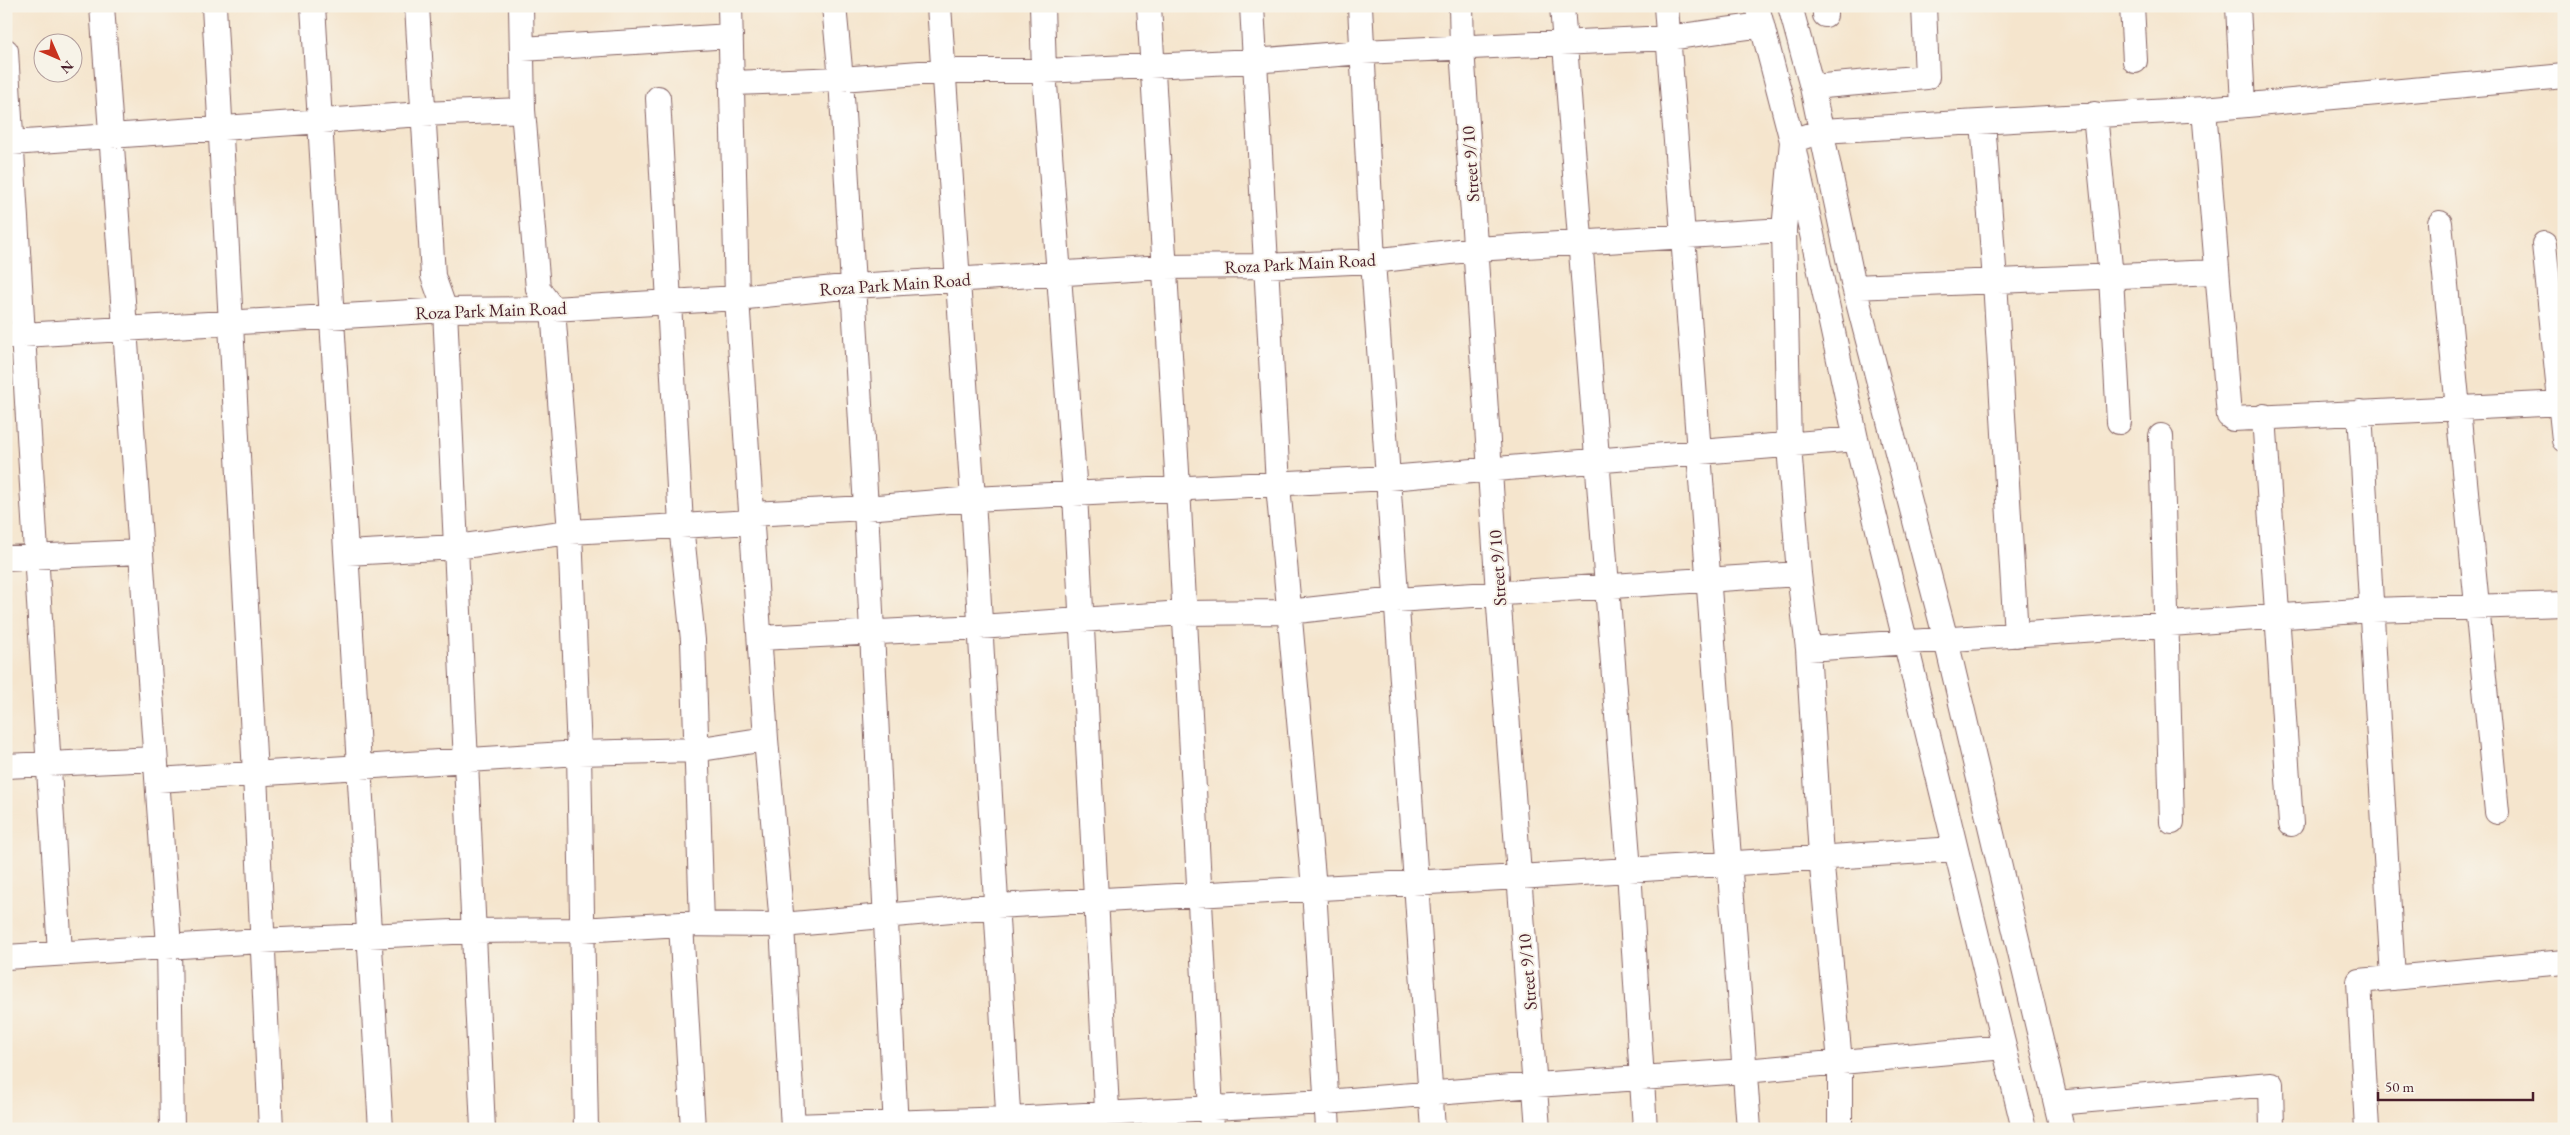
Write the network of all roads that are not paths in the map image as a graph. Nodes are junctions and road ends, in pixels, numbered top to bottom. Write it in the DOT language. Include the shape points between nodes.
graph roads {
  1 [pos="102,6"];
  2 [pos="214,6"];
  3 [pos="313,6"];
  4 [pos="417,6"];
  5 [pos="521,6"];
  6 [pos="730,6"];
  7 [pos="834,6"];
  8 [pos="940,6"];
  9 [pos="1042,6"];
  10 [pos="1149,6"];
  11 [pos="1252,6"];
  12 [pos="1360,6"];
  13 [pos="1461,6"];
  14 [pos="1562,6"];
  15 [pos="1666,6"];
  16 [pos="1790,6"];
  17 [pos="1924,6"];
  18 [pos="2132,6"];
  19 [pos="2238,6"];
  20 [pos="1759,16"];
  21 [pos="731,36"];
  22 [pos="1668,38"];
  23 [pos="1565,43"];
  24 [pos="1462,48"];
  25 [pos="522,49"];
  26 [pos="6,50"];
  27 [pos="1362,52"];
  28 [pos="2135,61"];
  29 [pos="1254,62"];
  30 [pos="1152,65"];
  31 [pos="946,71"];
  32 [pos="1044,71"];
  33 [pos="2564,76"];
  34 [pos="841,80"];
  35 [pos="733,83"];
  36 [pos="1812,87"];
  37 [pos="658,98"];
  38 [pos="2243,105"];
  39 [pos="2204,109"];
  40 [pos="523,110"];
  41 [pos="422,114"];
  42 [pos="2095,114"];
  43 [pos="321,121"];
  44 [pos="1983,122"];
  45 [pos="220,128"];
  46 [pos="1821,131"];
  47 [pos="111,136"];
  48 [pos="1792,141"];
  49 [pos="12,144"];
  50 [pos="2440,223"];
  51 [pos="1784,230"];
  52 [pos="1683,237"];
  53 [pos="1581,243"];
  54 [pos="2544,244"];
  55 [pos="1476,249"];
  56 [pos="1373,261"];
  57 [pos="1265,266"];
  58 [pos="1164,267"];
  59 [pos="2216,272"];
  60 [pos="1060,274"];
  61 [pos="2111,276"];
  62 [pos="958,280"];
  63 [pos="1995,281"];
  64 [pos="854,286"];
  65 [pos="1854,287"];
  66 [pos="738,298"];
  67 [pos="668,300"];
  68 [pos="553,309"];
  69 [pos="445,310"];
  70 [pos="332,317"];
  71 [pos="230,322"];
  72 [pos="124,329"];
  73 [pos="15,336"];
  74 [pos="2562,403"];
  75 [pos="2457,408"];
  76 [pos="2360,412"];
  77 [pos="2264,416"];
  78 [pos="2119,422"];
  79 [pos="2161,436"];
  80 [pos="1856,440"];
  81 [pos="2564,440"];
  82 [pos="1789,446"];
  83 [pos="1699,453"];
  84 [pos="1598,461"];
  85 [pos="1491,469"];
  86 [pos="1389,478"];
  87 [pos="1278,485"];
  88 [pos="1178,488"];
  89 [pos="1075,494"];
  90 [pos="973,499"];
  91 [pos="866,508"];
  92 [pos="753,518"];
  93 [pos="681,525"];
  94 [pos="570,532"];
  95 [pos="456,547"];
  96 [pos="140,552"];
  97 [pos="346,553"];
  98 [pos="36,557"];
  99 [pos="6,558"];
  100 [pos="1799,574"];
  101 [pos="1707,578"];
  102 [pos="1606,585"];
  103 [pos="1498,592"];
  104 [pos="1396,600"];
  105 [pos="2564,604"];
  106 [pos="2476,608"];
  107 [pos="2372,610"];
  108 [pos="1288,612"];
  109 [pos="1183,613"];
  110 [pos="2277,617"];
  111 [pos="1080,620"];
  112 [pos="2168,624"];
  113 [pos="979,627"];
  114 [pos="872,632"];
  115 [pos="2016,635"];
  116 [pos="760,638"];
  117 [pos="1946,640"];
  118 [pos="1906,644"];
  119 [pos="1808,649"];
  120 [pos="766,739"];
  121 [pos="695,750"];
  122 [pos="579,753"];
  123 [pos="467,760"];
  124 [pos="48,764"];
  125 [pos="6,766"];
  126 [pos="361,767"];
  127 [pos="156,769"];
  128 [pos="255,774"];
  129 [pos="2497,812"];
  130 [pos="2172,822"];
  131 [pos="2291,824"];
  132 [pos="1955,850"];
  133 [pos="1821,856"];
  134 [pos="1728,864"];
  135 [pos="1629,870"];
  136 [pos="1519,877"];
  137 [pos="1415,883"];
  138 [pos="1314,888"];
  139 [pos="1199,895"];
  140 [pos="1095,900"];
  141 [pos="996,906"];
  142 [pos="886,917"];
  143 [pos="691,924"];
  144 [pos="782,925"];
  145 [pos="580,930"];
  146 [pos="474,931"];
  147 [pos="370,936"];
  148 [pos="261,941"];
  149 [pos="169,946"];
  150 [pos="60,953"];
  151 [pos="6,957"];
  152 [pos="2564,962"];
  153 [pos="2393,978"];
  154 [pos="2004,1047"];
  155 [pos="1840,1062"];
  156 [pos="1745,1071"];
  157 [pos="1642,1079"];
  158 [pos="1536,1085"];
  159 [pos="1431,1094"];
  160 [pos="1326,1102"];
  161 [pos="2057,1104"];
  162 [pos="1211,1118"];
  163 [pos="1107,1121"];
  164 [pos="1009,1124"];
  165 [pos="896,1126"];
  166 [pos="793,1128"];
  167 [pos="172,1129"];
  168 [pos="271,1129"];
  169 [pos="381,1129"];
  170 [pos="483,1129"];
  171 [pos="586,1129"];
  172 [pos="693,1129"];
  173 [pos="1328,1129"];
  174 [pos="1433,1129"];
  175 [pos="1538,1129"];
  176 [pos="1645,1129"];
  177 [pos="1749,1129"];
  178 [pos="1840,1129"];
  179 [pos="2024,1129"];
  180 [pos="2062,1129"];
  181 [pos="2272,1129"];
  182 [pos="2367,1129"];
  1 -- 47 [label="street"];
  2 -- 45 [label="street"];
  3 -- 43 [label="street"];
  4 -- 41 [label="street"];
  5 -- 25 [label="street"];
  6 -- 21 [label="street"];
  7 -- 34 [label="street"];
  8 -- 31 [label="street"];
  9 -- 32 [label="street"];
  10 -- 30 [label="street"];
  11 -- 29 [label="street"];
  12 -- 27 [label="street"];
  13 -- 24 [label="street, Street 9/10"];
  14 -- 23 [label="street"];
  15 -- 22 [label="street"];
  16 -- 36 [label="street"];
  17 -- 36 [label="street" via="1928,77"];
  18 -- 28 [label="street"];
  19 -- 38 [label="street"];
  20 -- 22 [label="street"];
  20 -- 48 [label="street"];
  21 -- 25 [label="street"];
  21 -- 35 [label="street"];
  22 -- 23 [label="street"];
  22 -- 52 [label="street"];
  23 -- 24 [label="street"];
  23 -- 53 [label="street"];
  24 -- 27 [label="street"];
  24 -- 55 [label="street, Street 9/10"];
  25 -- 40 [label="street"];
  26 -- 49 [label="street"];
  27 -- 29 [label="street"];
  27 -- 56 [label="street"];
  29 -- 30 [label="street"];
  29 -- 57 [label="street"];
  30 -- 32 [label="street"];
  30 -- 58 [label="street"];
  31 -- 32 [label="street"];
  31 -- 34 [label="street"];
  31 -- 62 [label="street"];
  32 -- 60 [label="street"];
  33 -- 38 [label="street"];
  34 -- 35 [label="street"];
  34 -- 64 [label="street"];
  35 -- 66 [label="street"];
  36 -- 46 [label="street"];
  37 -- 67 [label="street"];
  38 -- 39 [label="street"];
  39 -- 42 [label="street"];
  39 -- 59 [label="street"];
  40 -- 41 [label="street"];
  40 -- 68 [label="street" via="538,289"];
  41 -- 43 [label="street"];
  41 -- 69 [label="street" via="433,276"];
  42 -- 44 [label="street"];
  42 -- 61 [label="street"];
  43 -- 45 [label="street"];
  43 -- 70 [label="street"];
  44 -- 46 [label="street"];
  44 -- 63 [label="street"];
  45 -- 47 [label="street"];
  45 -- 71 [label="street"];
  46 -- 48 [label="street"];
  46 -- 65 [label="street"];
  47 -- 49 [label="street"];
  47 -- 72 [label="street"];
  48 -- 51 [label="street"];
  48 -- 80 [label="street"];
  49 -- 73 [label="street"];
  50 -- 75 [label="street"];
  51 -- 52 [label="street, Roza Park Main Road"];
  51 -- 82 [label="street"];
  52 -- 53 [label="street, Roza Park Main Road"];
  52 -- 83 [label="street"];
  53 -- 55 [label="street, Roza Park Main Road"];
  53 -- 84 [label="street"];
  54 -- 74 [label="street"];
  55 -- 56 [label="street, Roza Park Main Road"];
  55 -- 85 [label="street, Street 9/10"];
  56 -- 57 [label="street, Roza Park Main Road"];
  56 -- 86 [label="street"];
  57 -- 58 [label="street, Roza Park Main Road"];
  57 -- 87 [label="street"];
  58 -- 60 [label="street, Roza Park Main Road"];
  58 -- 88 [label="street"];
  59 -- 61 [label="street"];
  59 -- 77 [label="street" via="2227,412 2232,419"];
  60 -- 62 [label="street, Roza Park Main Road"];
  60 -- 89 [label="street"];
  61 -- 63 [label="street"];
  61 -- 78 [label="street"];
  62 -- 64 [label="street, Roza Park Main Road"];
  62 -- 90 [label="street"];
  63 -- 65 [label="street"];
  63 -- 115 [label="street"];
  64 -- 66 [label="street, Roza Park Main Road"];
  64 -- 91 [label="street"];
  65 -- 117 [label="street"];
  66 -- 67 [label="street, Roza Park Main Road"];
  66 -- 92 [label="street"];
  67 -- 68 [label="street, Roza Park Main Road"];
  67 -- 93 [label="street"];
  68 -- 69 [label="street, Roza Park Main Road"];
  68 -- 94 [label="street"];
  69 -- 70 [label="street, Roza Park Main Road"];
  69 -- 95 [label="street"];
  70 -- 71 [label="street, Roza Park Main Road"];
  70 -- 97 [label="street"];
  71 -- 72 [label="street, Roza Park Main Road"];
  71 -- 128 [label="street"];
  72 -- 73 [label="street, Roza Park Main Road"];
  72 -- 96 [label="street"];
  73 -- 98 [label="street"];
  74 -- 75 [label="street"];
  74 -- 81 [label="street"];
  75 -- 76 [label="street"];
  75 -- 106 [label="street"];
  76 -- 77 [label="street"];
  76 -- 107 [label="street"];
  77 -- 110 [label="street"];
  79 -- 112 [label="street"];
  80 -- 82 [label="street"];
  80 -- 118 [label="street"];
  82 -- 83 [label="street"];
  82 -- 100 [label="street"];
  83 -- 84 [label="street"];
  83 -- 101 [label="street"];
  84 -- 85 [label="street"];
  84 -- 102 [label="street"];
  85 -- 86 [label="street"];
  85 -- 103 [label="street, Street 9/10"];
  86 -- 87 [label="street"];
  86 -- 104 [label="street"];
  87 -- 88 [label="street"];
  87 -- 108 [label="street"];
  88 -- 89 [label="street"];
  88 -- 109 [label="street"];
  89 -- 90 [label="street"];
  89 -- 111 [label="street"];
  90 -- 91 [label="street"];
  90 -- 113 [label="street"];
  91 -- 92 [label="street"];
  91 -- 114 [label="street"];
  92 -- 93 [label="street"];
  92 -- 116 [label="street"];
  93 -- 94 [label="street"];
  93 -- 121 [label="street" via="692,640"];
  94 -- 95 [label="street"];
  94 -- 122 [label="street"];
  95 -- 97 [label="street"];
  95 -- 123 [label="street"];
  96 -- 98 [label="street"];
  96 -- 127 [label="street"];
  97 -- 126 [label="street"];
  98 -- 99 [label="street"];
  98 -- 124 [label="street"];
  100 -- 101 [label="street"];
  100 -- 119 [label="street"];
  101 -- 102 [label="street"];
  101 -- 134 [label="street"];
  102 -- 103 [label="street"];
  102 -- 135 [label="street"];
  103 -- 104 [label="street"];
  103 -- 136 [label="street, Street 9/10"];
  104 -- 108 [label="street"];
  104 -- 137 [label="street"];
  105 -- 106 [label="street"];
  106 -- 107 [label="street"];
  106 -- 129 [label="street"];
  107 -- 110 [label="street"];
  107 -- 153 [label="street"];
  108 -- 109 [label="street"];
  108 -- 138 [label="street"];
  109 -- 111 [label="street"];
  109 -- 139 [label="street"];
  110 -- 112 [label="street"];
  110 -- 131 [label="street"];
  111 -- 113 [label="street"];
  111 -- 140 [label="street"];
  112 -- 115 [label="street"];
  112 -- 130 [label="street"];
  113 -- 114 [label="street"];
  113 -- 141 [label="street"];
  114 -- 116 [label="street"];
  114 -- 142 [label="street"];
  115 -- 117 [label="street"];
  116 -- 120 [label="street"];
  117 -- 118 [label="street"];
  117 -- 161 [label="street"];
  118 -- 119 [label="street"];
  118 -- 132 [label="street"];
  119 -- 133 [label="street"];
  120 -- 121 [label="street"];
  120 -- 144 [label="street"];
  121 -- 122 [label="street"];
  121 -- 143 [label="street"];
  122 -- 123 [label="street"];
  122 -- 145 [label="street"];
  123 -- 126 [label="street"];
  123 -- 146 [label="street"];
  124 -- 125 [label="street"];
  124 -- 127 [label="street"];
  124 -- 150 [label="street"];
  126 -- 128 [label="street"];
  126 -- 147 [label="street"];
  127 -- 128 [label="street"];
  127 -- 149 [label="street"];
  128 -- 148 [label="street"];
  132 -- 133 [label="street"];
  132 -- 154 [label="street"];
  133 -- 134 [label="street"];
  133 -- 155 [label="street"];
  134 -- 135 [label="street"];
  134 -- 156 [label="street"];
  135 -- 136 [label="street"];
  135 -- 157 [label="street"];
  136 -- 137 [label="street"];
  136 -- 158 [label="street, Street 9/10"];
  137 -- 138 [label="street"];
  137 -- 159 [label="street"];
  138 -- 139 [label="street"];
  138 -- 160 [label="street"];
  139 -- 140 [label="street"];
  139 -- 162 [label="street"];
  140 -- 141 [label="street"];
  140 -- 163 [label="street"];
  141 -- 142 [label="street"];
  141 -- 164 [label="street"];
  142 -- 144 [label="street"];
  142 -- 165 [label="street"];
  143 -- 144 [label="street"];
  143 -- 145 [label="street"];
  143 -- 172 [label="street"];
  144 -- 166 [label="street"];
  145 -- 146 [label="street"];
  145 -- 171 [label="street"];
  146 -- 147 [label="street"];
  146 -- 170 [label="street"];
  147 -- 148 [label="street"];
  147 -- 169 [label="street"];
  148 -- 149 [label="street"];
  148 -- 168 [label="street"];
  149 -- 150 [label="street"];
  149 -- 167 [label="street"];
  150 -- 151 [label="street"];
  152 -- 153 [label="street"];
  153 -- 182 [label="street" via="2359,981"];
  154 -- 155 [label="street"];
  154 -- 179 [label="street"];
  155 -- 156 [label="street"];
  155 -- 178 [label="street"];
  156 -- 157 [label="street"];
  156 -- 177 [label="street"];
  157 -- 158 [label="street"];
  157 -- 176 [label="street"];
  158 -- 159 [label="street"];
  158 -- 175 [label="street, Street 9/10"];
  159 -- 160 [label="street"];
  159 -- 174 [label="street"];
  160 -- 162 [label="street"];
  160 -- 173 [label="street"];
  161 -- 180 [label="street"];
  161 -- 181 [label="street" via="2271,1084"];
  162 -- 163 [label="street"];
  163 -- 164 [label="street"];
  164 -- 165 [label="street"];
  165 -- 166 [label="street"];
}
